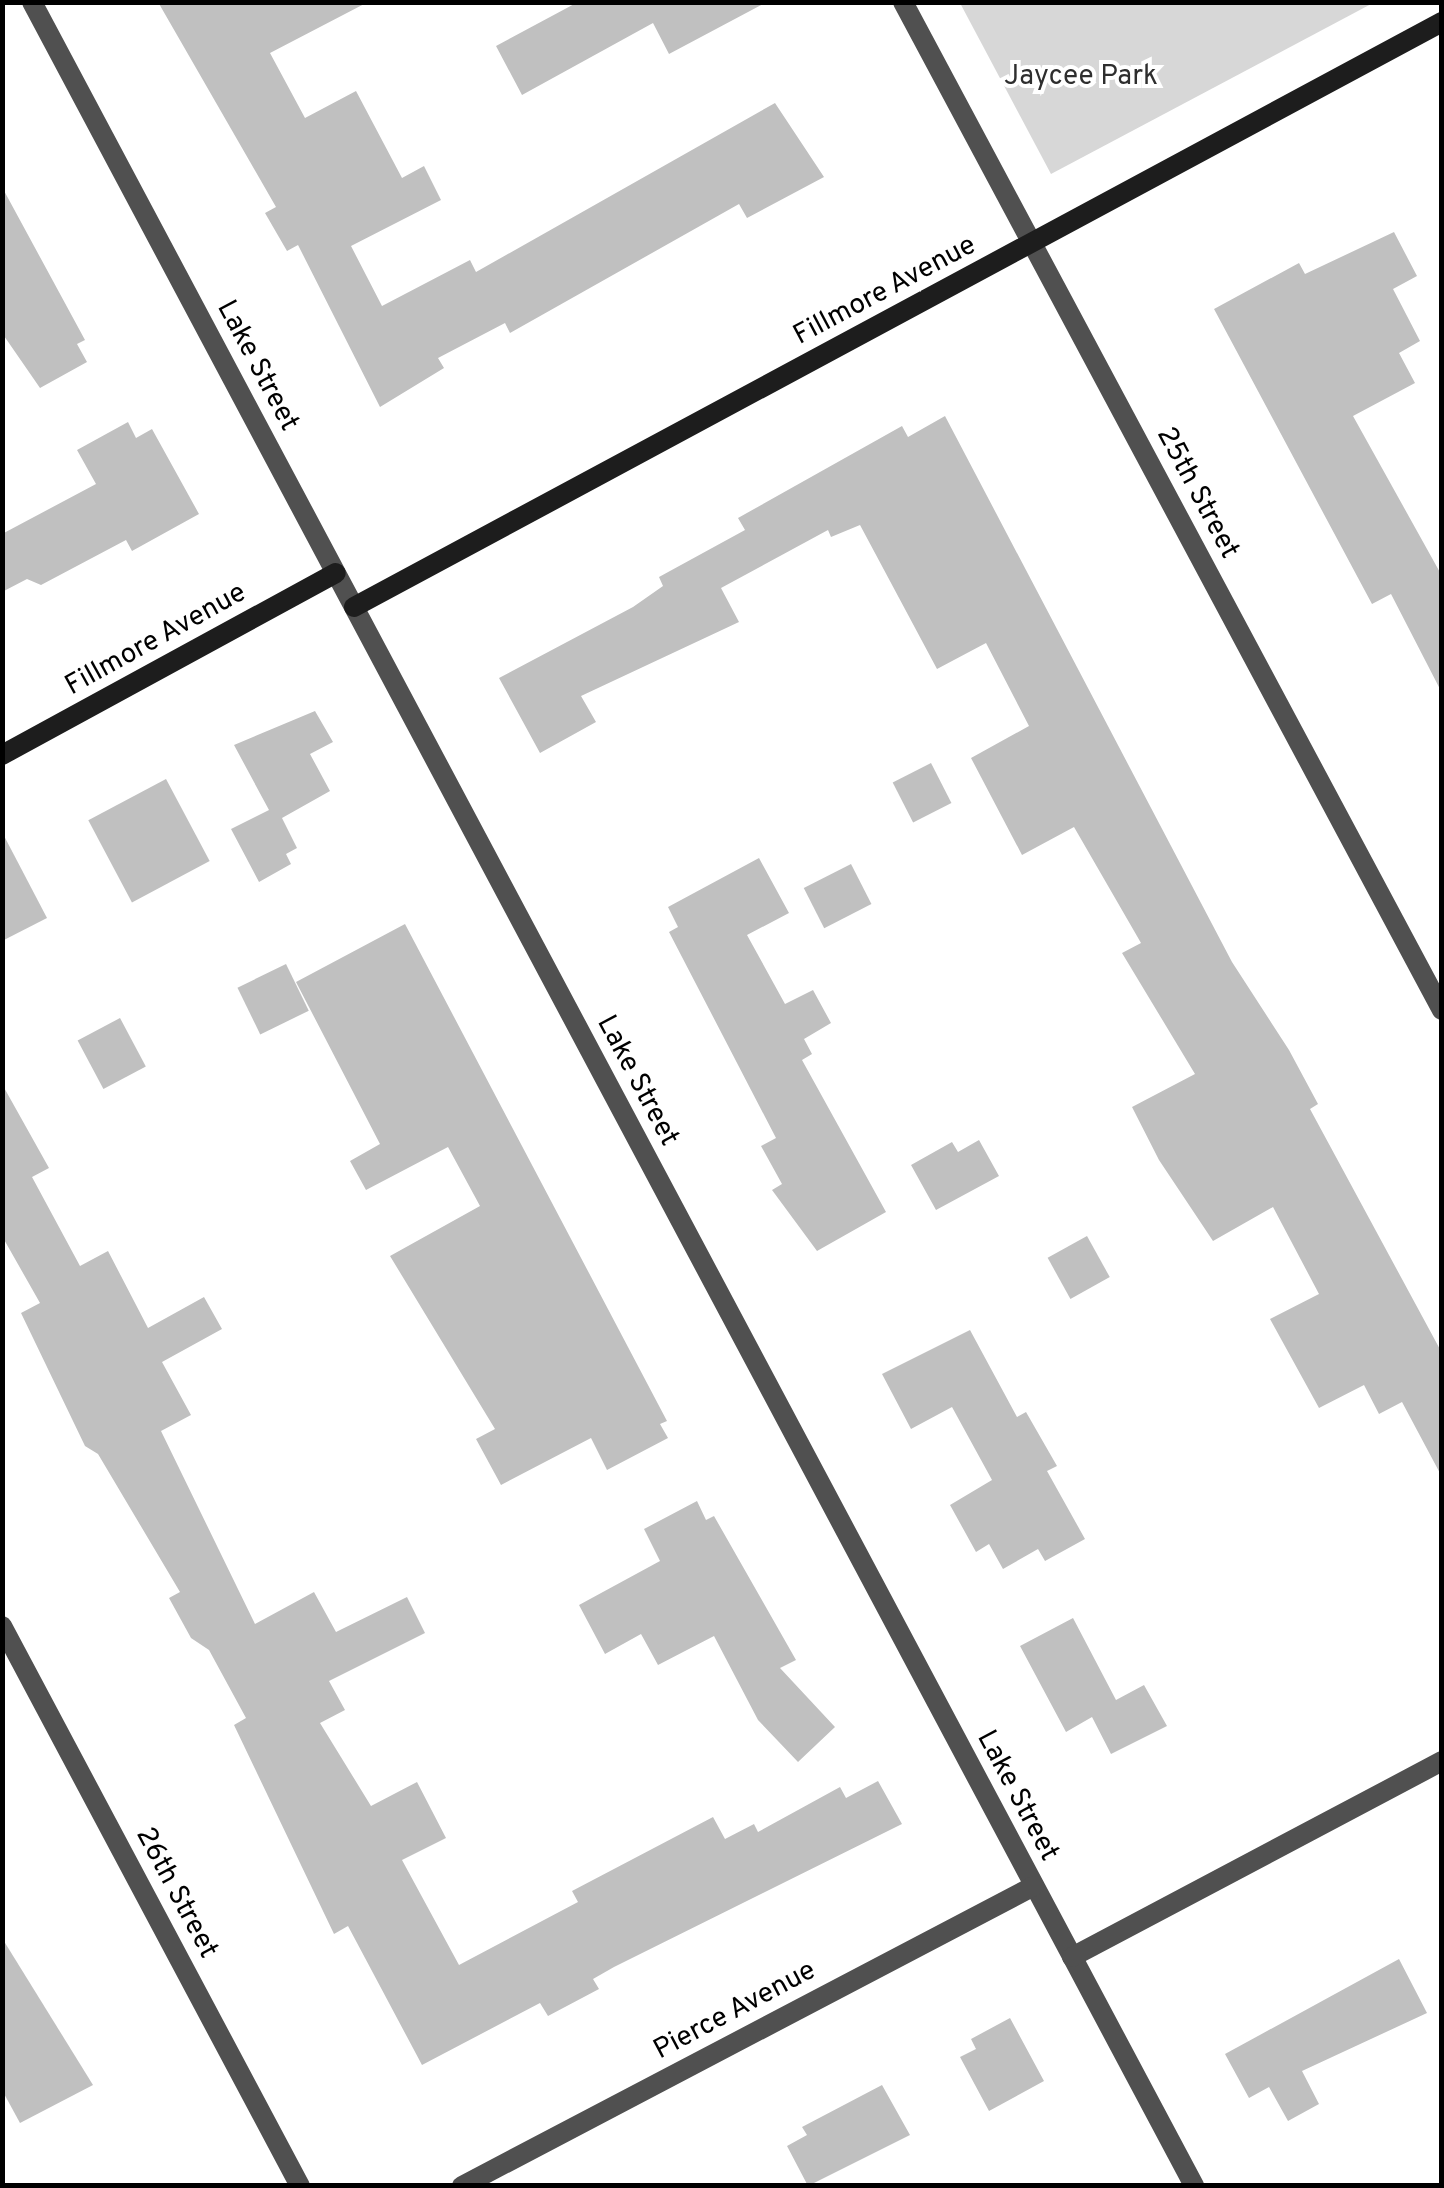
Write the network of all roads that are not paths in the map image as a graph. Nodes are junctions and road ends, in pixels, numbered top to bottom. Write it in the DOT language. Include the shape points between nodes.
graph roads {
  1 [pos="32,2"];
  2 [pos="903,2"];
  3 [pos="1442,22"];
  4 [pos="1032,243"];
  5 [pos="336,573"];
  6 [pos="354,607"];
  7 [pos="2,755"];
  8 [pos="1442,1010"];
  9 [pos="2,1626"];
  10 [pos="1442,1761"];
  11 [pos="1034,1886"];
  12 [pos="1072,1957"];
  13 [pos="300,2186"];
  14 [pos="462,2186"];
  15 [pos="1194,2186"];
  1 -- 5 [label="street, Lake Street"];
  2 -- 4 [label="street, 25th Street"];
  3 -- 4 [label="street, Fillmore Avenue"];
  4 -- 6 [label="street, Fillmore Avenue"];
  4 -- 8 [label="street, 25th Street"];
  5 -- 6 [label="street, Lake Street"];
  5 -- 7 [label="street, Fillmore Avenue"];
  6 -- 11 [label="street, Lake Street"];
  9 -- 13 [label="street, 26th Street"];
  10 -- 12 [label="street"];
  11 -- 12 [label="street, Lake Street"];
  11 -- 14 [label="street, Pierce Avenue"];
  12 -- 15 [label="street, Lake Street"];
}
